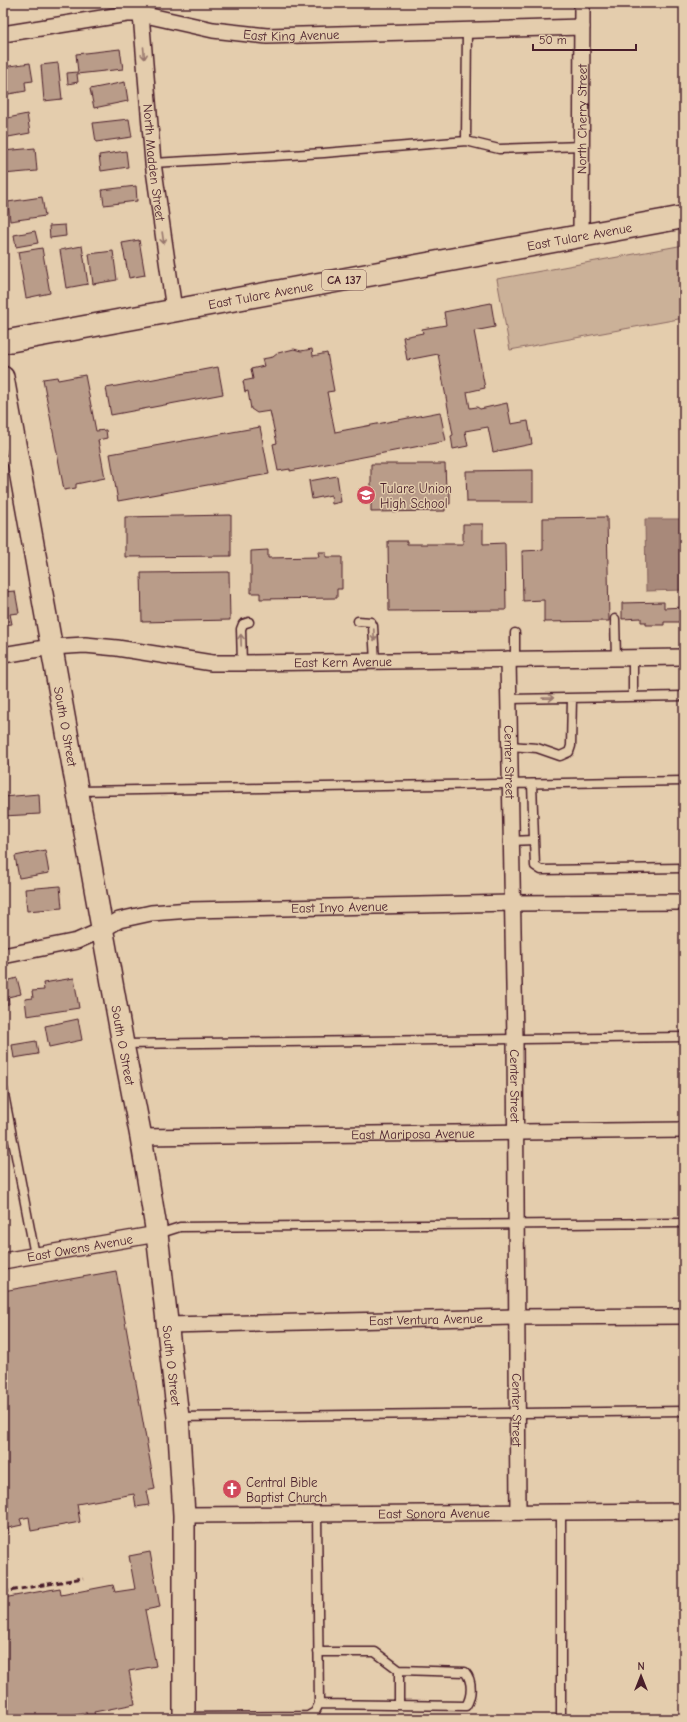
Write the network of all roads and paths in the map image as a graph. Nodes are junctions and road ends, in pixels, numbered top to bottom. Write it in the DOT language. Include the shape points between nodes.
graph roads {
  1 [pos="582,3"];
  2 [pos="141,14"];
  3 [pos="582,27"];
  4 [pos="467,30"];
  5 [pos="3,34"];
  6 [pos="466,141"];
  7 [pos="582,146"];
  8 [pos="153,163"];
  9 [pos="684,217"];
  10 [pos="581,235"];
  11 [pos="174,310"];
  12 [pos="3,342"];
  13 [pos="3,377"];
  14 [pos="10,459"];
  15 [pos="615,619"];
  16 [pos="358,621"];
  17 [pos="249,622"];
  18 [pos="515,632"];
  19 [pos="51,647"];
  20 [pos="3,655"];
  21 [pos="684,657"];
  22 [pos="616,658"];
  23 [pos="633,658"];
  24 [pos="512,659"];
  25 [pos="375,662"];
  26 [pos="242,664"];
  27 [pos="684,696"];
  28 [pos="633,697"];
  29 [pos="509,698"];
  30 [pos="572,698"];
  31 [pos="510,746"];
  32 [pos="684,781"];
  33 [pos="510,784"];
  34 [pos="532,784"];
  35 [pos="78,792"];
  36 [pos="534,840"];
  37 [pos="511,841"];
  38 [pos="684,868"];
  39 [pos="684,902"];
  40 [pos="512,903"];
  41 [pos="102,930"];
  42 [pos="3,956"];
  43 [pos="684,1036"];
  44 [pos="516,1039"];
  45 [pos="123,1044"];
  46 [pos="3,1089"];
  47 [pos="684,1130"];
  48 [pos="516,1132"];
  49 [pos="141,1137"];
  50 [pos="684,1223"];
  51 [pos="516,1225"];
  52 [pos="157,1234"];
  53 [pos="35,1255"];
  54 [pos="3,1261"];
  55 [pos="684,1316"];
  56 [pos="516,1317"];
  57 [pos="168,1324"];
  58 [pos="684,1411"];
  59 [pos="518,1413"];
  60 [pos="178,1417"];
  61 [pos="684,1510"];
  62 [pos="518,1512"];
  63 [pos="561,1512"];
  64 [pos="317,1514"];
  65 [pos="184,1515"];
  66 [pos="318,1652"];
  67 [pos="399,1670"];
  68 [pos="319,1704"];
  69 [pos="399,1705"];
  70 [pos="184,1718"];
  71 [pos="562,1719"];
  1 -- 3 [label="street, North Cherry Street"];
  2 -- 4 [label="street, East King Avenue" via="213,30 267,36"];
  2 -- 5 [label="street, East King Avenue" via="106,16"];
  2 -- 8 [label="street, North Madden Street, one-way"];
  3 -- 4 [label="street, East King Avenue"];
  3 -- 7 [label="street, North Cherry Street"];
  4 -- 6 [label="lane"];
  6 -- 7 [label="lane" via="499,150"];
  6 -- 8 [label="lane" via="324,153"];
  7 -- 10 [label="street, North Cherry Street"];
  8 -- 11 [label="street, North Madden Street, one-way"];
  9 -- 10 [label="main road, East Tulare Avenue / CA 137"];
  10 -- 11 [label="main road, East Tulare Avenue / CA 137"];
  11 -- 12 [label="main road, East Tulare Avenue / CA 137"];
  13 -- 14 [label="main road, South O Street"];
  14 -- 19 [label="main road, South O Street"];
  15 -- 22 [label="lane"];
  16 -- 25 [label="lane, one-way" via="371,622 373,626"];
  26 -- 17 [label="lane, one-way" via="241,629"];
  18 -- 24 [label="lane"];
  19 -- 20 [label="street, East Kern Avenue"];
  19 -- 26 [label="street, East Kern Avenue" via="85,645 199,661"];
  19 -- 35 [label="main road, South O Street"];
  21 -- 23 [label="street, East Kern Avenue"];
  22 -- 23 [label="street, East Kern Avenue"];
  22 -- 24 [label="street, East Kern Avenue"];
  23 -- 28 [label="lane"];
  24 -- 25 [label="street, East Kern Avenue"];
  24 -- 29 [label="street, Center Street"];
  25 -- 26 [label="street, East Kern Avenue"];
  27 -- 28 [label="lane"];
  28 -- 30 [label="lane"];
  29 -- 30 [label="lane, one-way"];
  29 -- 31 [label="street, Center Street"];
  30 -- 31 [label="lane" via="570,752 560,756 537,748"];
  31 -- 33 [label="street, Center Street"];
  32 -- 34 [label="lane"];
  33 -- 34 [label="lane"];
  33 -- 35 [label="lane"];
  33 -- 37 [label="street, Center Street"];
  34 -- 36 [label="lane"];
  35 -- 41 [label="main road, South O Street"];
  36 -- 37 [label="lane"];
  36 -- 38 [label="lane" via="535,866 541,870"];
  37 -- 40 [label="street, Center Street"];
  39 -- 40 [label="street, East Inyo Avenue"];
  40 -- 41 [label="street, East Inyo Avenue" via="190,910 151,913 119,920"];
  40 -- 44 [label="street, Center Street"];
  41 -- 42 [label="street, East Inyo Avenue" via="77,941"];
  41 -- 45 [label="main road, South O Street"];
  43 -- 44 [label="lane"];
  44 -- 45 [label="lane"];
  44 -- 48 [label="street, Center Street"];
  45 -- 49 [label="main road, South O Street"];
  46 -- 53 [label="lane"];
  47 -- 48 [label="street, East Mariposa Avenue"];
  48 -- 49 [label="street, East Mariposa Avenue"];
  48 -- 51 [label="street, Center Street"];
  49 -- 52 [label="main road, South O Street"];
  50 -- 51 [label="lane"];
  51 -- 52 [label="lane" via="180,1227"];
  51 -- 56 [label="street, Center Street"];
  52 -- 53 [label="street, East Owens Avenue"];
  52 -- 57 [label="main road, South O Street"];
  53 -- 54 [label="street, East Owens Avenue"];
  55 -- 56 [label="street, East Ventura Avenue"];
  56 -- 57 [label="street, East Ventura Avenue"];
  56 -- 59 [label="street, Center Street"];
  57 -- 60 [label="main road, South O Street"];
  58 -- 59 [label="lane"];
  59 -- 60 [label="lane"];
  59 -- 62 [label="street, Center Street"];
  60 -- 65 [label="main road, South O Street"];
  61 -- 63 [label="street, East Sonora Avenue"];
  62 -- 63 [label="street, East Sonora Avenue"];
  62 -- 64 [label="street, East Sonora Avenue"];
  63 -- 71 [label="lane"];
  64 -- 65 [label="street, East Sonora Avenue"];
  64 -- 66 [label="lane"];
  65 -- 70 [label="main road, South O Street"];
  66 -- 67 [label="lane" via="375,1652"];
  66 -- 68 [label="lane"];
  67 -- 69 [label="lane"];
  67 -- 69 [label="lane" via="465,1672 470,1677 470,1698 466,1706"];
  68 -- 69 [label="lane"];
  68 -- 70 [label="lane" via="315,1712 308,1716"];
}
